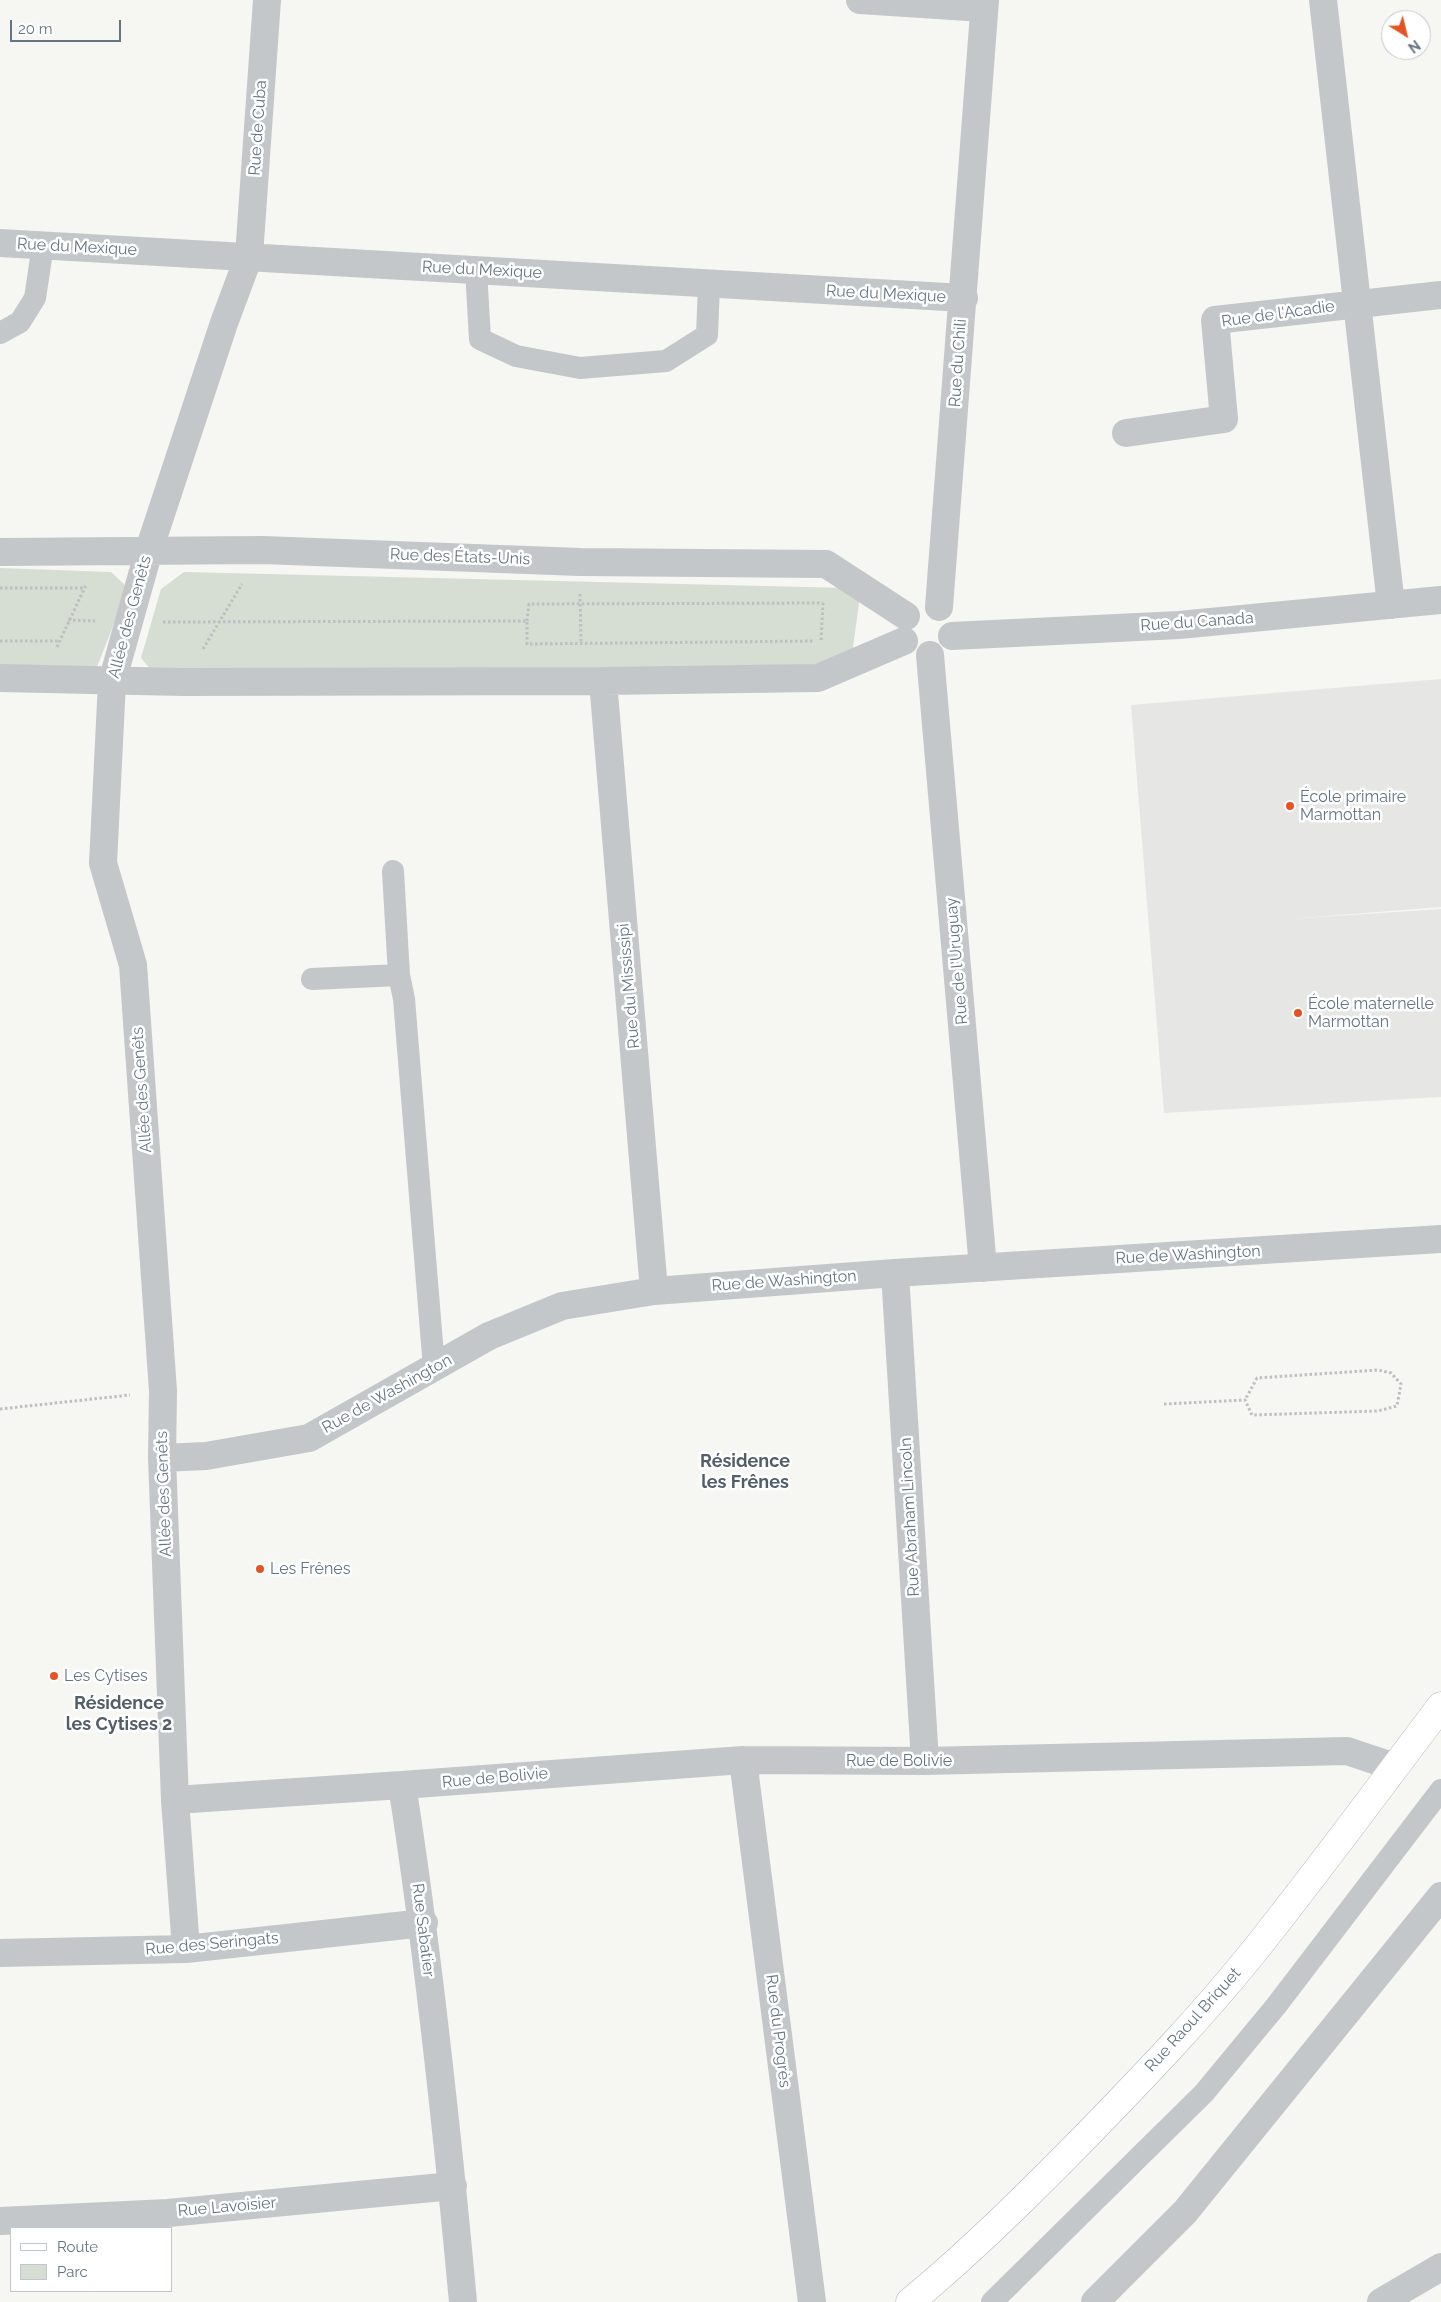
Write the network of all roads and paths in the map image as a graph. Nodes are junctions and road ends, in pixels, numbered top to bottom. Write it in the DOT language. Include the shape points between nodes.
graph roads {
  1 [pos="267,0"];
  2 [pos="860,0"];
  3 [pos="1323,0"];
  4 [pos="985,4"];
  5 [pos="0,242"];
  6 [pos="43,245"];
  7 [pos="249,256"];
  8 [pos="476,270"];
  9 [pos="709,284"];
  10 [pos="1441,295"];
  11 [pos="964,298"];
  12 [pos="1357,304"];
  13 [pos="0,333"];
  14 [pos="1126,432"];
  15 [pos="149,550"];
  16 [pos="262,550"];
  17 [pos="101,551"];
  18 [pos="0,552"];
  19 [pos="580,562"];
  20 [pos="826,564"];
  21 [pos="0,588"];
  22 [pos="84,588"];
  23 [pos="1441,600"];
  24 [pos="823,603"];
  25 [pos="580,604"];
  26 [pos="1391,605"];
  27 [pos="939,607"];
  28 [pos="68,620"];
  29 [pos="221,621"];
  30 [pos="527,621"];
  31 [pos="128,622"];
  32 [pos="905,628"];
  33 [pos="952,636"];
  34 [pos="0,641"];
  35 [pos="59,641"];
  36 [pos="581,642"];
  37 [pos="930,655"];
  38 [pos="0,678"];
  39 [pos="42,679"];
  40 [pos="592,681"];
  41 [pos="112,682"];
  42 [pos="183,682"];
  43 [pos="393,871"];
  44 [pos="400,975"];
  45 [pos="312,979"];
  46 [pos="1441,1240"];
  47 [pos="983,1268"];
  48 [pos="895,1273"];
  49 [pos="654,1291"];
  50 [pos="434,1368"];
  51 [pos="163,1391"];
  52 [pos="1245,1400"];
  53 [pos="1164,1404"];
  54 [pos="0,1409"];
  55 [pos="162,1458"];
  56 [pos="1441,1706"];
  57 [pos="744,1760"];
  58 [pos="925,1761"];
  59 [pos="1395,1767"];
  60 [pos="402,1785"];
  61 [pos="1441,1790"];
  62 [pos="175,1800"];
  63 [pos="1441,1896"];
  64 [pos="424,1923"];
  65 [pos="186,1949"];
  66 [pos="0,1953"];
  67 [pos="452,2186"];
  68 [pos="0,2221"];
  69 [pos="1441,2267"];
  70 [pos="463,2302"];
  71 [pos="812,2302"];
  72 [pos="910,2302"];
  73 [pos="992,2302"];
  74 [pos="1095,2302"];
  75 [pos="1382,2302"];
  1 -- 7 [label="street, Rue de Cuba"];
  2 -- 4 [label="street"];
  3 -- 12 [label="street, Rue de l'Acadie"];
  4 -- 11 [label="street, Rue du Chili"];
  5 -- 6 [label="street, Rue du Mexique"];
  6 -- 7 [label="street, Rue du Mexique"];
  6 -- 13 [label="lane" via="35,298 20,322"];
  7 -- 8 [label="street, Rue du Mexique"];
  7 -- 15 [label="street, Allée des Genêts"];
  8 -- 9 [label="street, Rue du Mexique"];
  8 -- 9 [label="lane" via="480,339 516,356 580,368 666,361 706,335"];
  9 -- 11 [label="street, Rue du Mexique"];
  10 -- 12 [label="street, Rue de l'Acadie"];
  11 -- 27 [label="street, Rue du Chili"];
  12 -- 14 [label="street, Rue de l'Acadie" via="1215,320 1224,419"];
  12 -- 26 [label="street, Rue de l'Acadie"];
  15 -- 16 [label="street, Rue des États-Unis"];
  15 -- 17 [label="street, Rue des États-Unis"];
  15 -- 31 [label="street, Allée des Genêts"];
  16 -- 19 [label="street, Rue des États-Unis"];
  16 -- 29 [label="path"];
  17 -- 18 [label="street, Rue des États-Unis"];
  17 -- 22 [label="path"];
  19 -- 20 [label="street, Rue des États-Unis"];
  19 -- 25 [label="path"];
  20 -- 24 [label="path"];
  20 -- 32 [label="street"];
  21 -- 22 [label="path"];
  22 -- 28 [label="path"];
  23 -- 26 [label="street, Rue du Canada"];
  24 -- 25 [label="path"];
  24 -- 36 [label="path" via="821,641"];
  25 -- 30 [label="path" via="529,604"];
  25 -- 36 [label="path"];
  26 -- 33 [label="street, Rue du Canada" via="1179,625"];
  27 -- 32 [label="street" via="932,604 917,606"];
  27 -- 33 [label="street" via="949,616"];
  28 -- 31 [label="path"];
  28 -- 35 [label="path"];
  29 -- 30 [label="path"];
  29 -- 31 [label="path"];
  29 -- 42 [label="path"];
  30 -- 36 [label="path" via="527,644"];
  31 -- 41 [label="street, Allée des Genêts"];
  32 -- 37 [label="street" via="915,652"];
  32 -- 40 [label="street" via="818,678"];
  33 -- 37 [label="street" via="944,648"];
  34 -- 35 [label="path"];
  35 -- 39 [label="path"];
  36 -- 40 [label="path"];
  37 -- 47 [label="street, Rue de l'Uruguay"];
  38 -- 39 [label="street"];
  39 -- 41 [label="street"];
  40 -- 42 [label="street"];
  40 -- 49 [label="street, Rue du Mississipi"];
  41 -- 42 [label="street"];
  41 -- 51 [label="street, Allée des Genêts" via="103,863 133,966"];
  43 -- 44 [label="lane"];
  44 -- 45 [label="lane"];
  44 -- 50 [label="lane"];
  46 -- 47 [label="street, Rue de Washington"];
  47 -- 48 [label="street, Rue de Washington"];
  48 -- 49 [label="street, Rue de Washington"];
  48 -- 58 [label="street, Rue Abraham Lincoln"];
  49 -- 50 [label="street, Rue de Washington" via="562,1306 489,1336"];
  50 -- 55 [label="street, Rue de Washington" via="309,1438 206,1456"];
  51 -- 54 [label="path"];
  51 -- 55 [label="street, Allée des Genêts"];
  52 -- 52 [label="path" via="1252,1416 1378,1410 1398,1406 1400,1384 1391,1373 1378,1370 1256,1378"];
  52 -- 53 [label="path"];
  55 -- 62 [label="street, Allée des Genêts"];
  56 -- 59 [label="street, Rue Raoul Briquet"];
  57 -- 58 [label="street, Rue de Bolivie"];
  57 -- 60 [label="street, Rue de Bolivie"];
  57 -- 71 [label="street, Rue du Progrès"];
  58 -- 59 [label="street, Rue de Bolivie" via="1347,1751"];
  59 -- 72 [label="street, Rue Raoul Briquet" via="1255,1950 1189,2027 1022,2199 950,2269"];
  60 -- 62 [label="street"];
  60 -- 64 [label="street, Rue Sabatier"];
  61 -- 73 [label="lane" via="1276,2006 1204,2093"];
  62 -- 65 [label="street, Allée des Genêts"];
  63 -- 74 [label="street" via="1185,2212"];
  64 -- 65 [label="street, Rue des Seringats"];
  64 -- 67 [label="street, Rue Sabatier"];
  65 -- 66 [label="street, Rue des Seringats"];
  67 -- 68 [label="street, Rue Lavoisier" via="168,2213"];
  67 -- 70 [label="street, Rue Sabatier"];
  69 -- 75 [label="street"];
}
